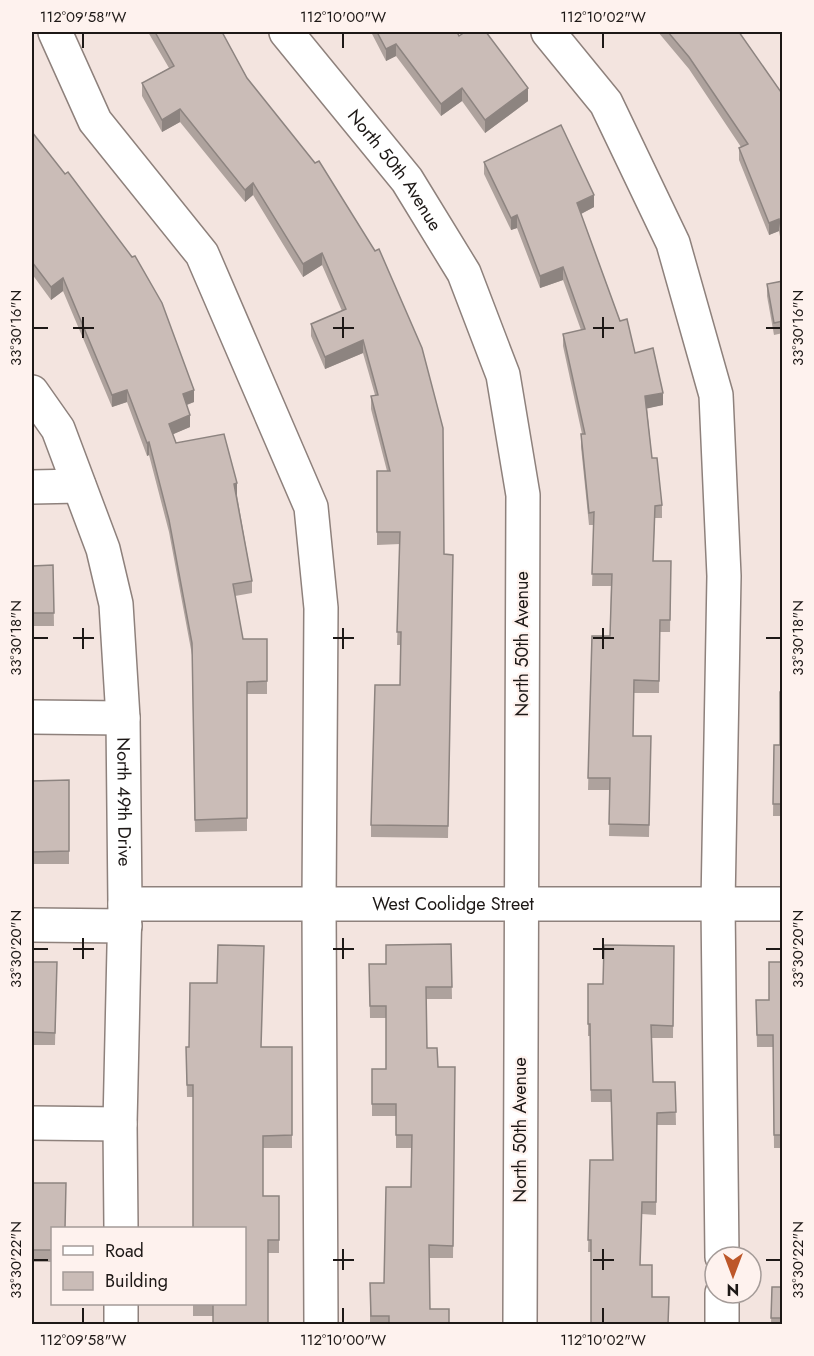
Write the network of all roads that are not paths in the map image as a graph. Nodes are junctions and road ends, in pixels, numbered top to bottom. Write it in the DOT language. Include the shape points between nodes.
graph roads {
  1 [pos="55,32"];
  2 [pos="286,32"];
  3 [pos="548,32"];
  4 [pos="32,392"];
  5 [pos="79,486"];
  6 [pos="32,487"];
  7 [pos="32,717"];
  8 [pos="123,718"];
  9 [pos="319,904"];
  10 [pos="520,904"];
  11 [pos="718,904"];
  12 [pos="783,904"];
  13 [pos="125,915"];
  14 [pos="32,925"];
  15 [pos="32,1124"];
  16 [pos="120,1124"];
  17 [pos="121,1227"];
  18 [pos="722,1245"];
  19 [pos="121,1305"];
  20 [pos="722,1305"];
  21 [pos="121,1324"];
  22 [pos="321,1324"];
  23 [pos="520,1324"];
  24 [pos="722,1324"];
  1 -- 9 [label="street" via="95,121 202,254 311,507 321,608"];
  2 -- 10 [label="street, North 50th Avenue" via="407,180 464,273 503,375 523,495"];
  3 -- 11 [label="street" via="606,104 673,243 716,395 724,576"];
  4 -- 5 [label="street, North 49th Drive" via="58,429"];
  5 -- 6 [label="street"];
  5 -- 8 [label="street, North 49th Drive" via="103,549 116,604"];
  7 -- 8 [label="street"];
  8 -- 13 [label="street, North 49th Drive"];
  9 -- 10 [label="street, West Coolidge Street"];
  9 -- 13 [label="street, West Coolidge Street"];
  9 -- 22 [label="street"];
  10 -- 11 [label="street, West Coolidge Street"];
  10 -- 23 [label="street, North 50th Avenue"];
  11 -- 12 [label="street, West Coolidge Street"];
  11 -- 18 [label="street"];
  13 -- 14 [label="street, West Coolidge Street"];
  13 -- 16 [label="street, North 49th Drive"];
  15 -- 16 [label="street"];
  16 -- 17 [label="street, North 49th Drive"];
  19 -- 21 [label="street"];
  20 -- 24 [label="street"];
}
